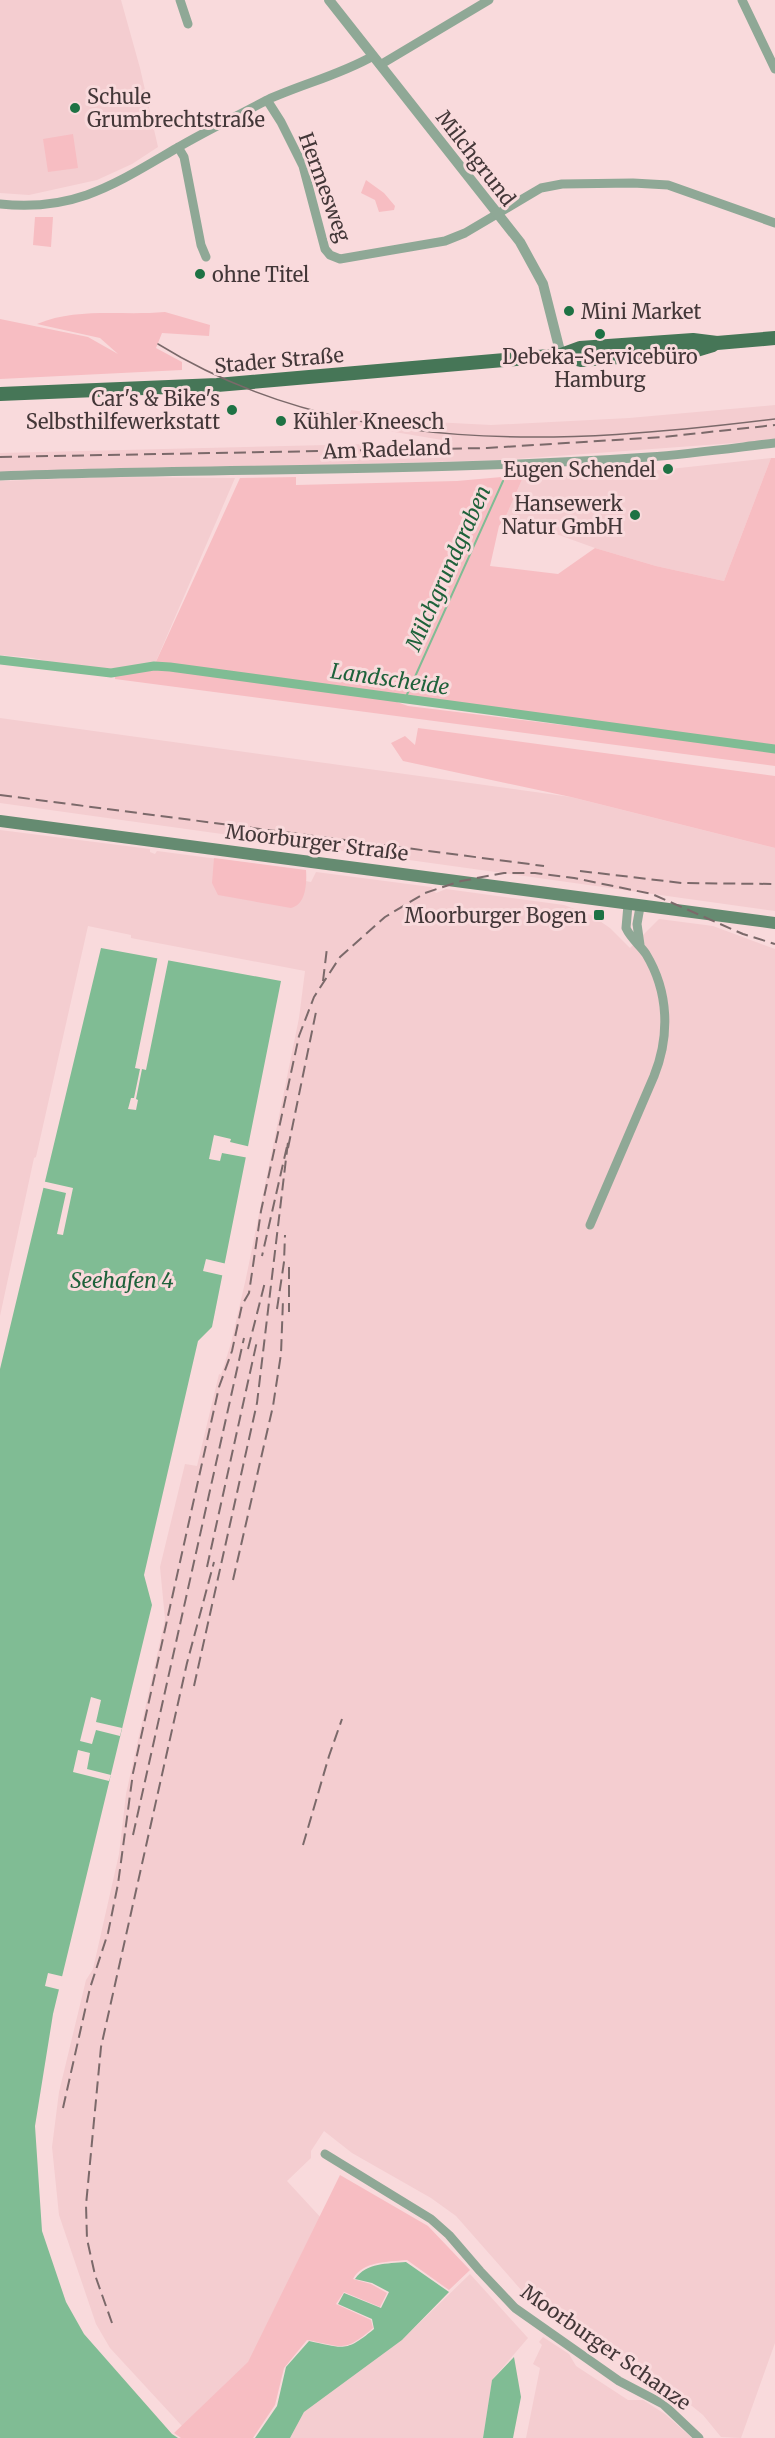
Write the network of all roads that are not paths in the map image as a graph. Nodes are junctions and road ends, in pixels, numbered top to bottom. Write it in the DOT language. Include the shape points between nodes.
graph roads {
  1 [pos="180,0"];
  2 [pos="329,0"];
  3 [pos="489,0"];
  4 [pos="742,0"];
  5 [pos="188,24"];
  6 [pos="377,61"];
  7 [pos="775,69"];
  8 [pos="267,100"];
  9 [pos="178,147"];
  10 [pos="0,204"];
  11 [pos="497,214"];
  12 [pos="775,223"];
  13 [pos="206,257"];
  14 [pos="775,338"];
  15 [pos="561,355"];
  16 [pos="0,394"];
  17 [pos="775,444"];
  18 [pos="0,476"];
  19 [pos="0,821"];
  20 [pos="634,906"];
  21 [pos="775,923"];
  22 [pos="590,1225"];
  23 [pos="324,2154"];
  24 [pos="699,2438"];
  1 -- 5 [label="street"];
  2 -- 6 [label="street, Milchgrund"];
  3 -- 6 [label="street"];
  4 -- 7 [label="street"];
  6 -- 8 [label="street" via="294,87"];
  6 -- 11 [label="street, Milchgrund"];
  8 -- 9 [label="street"];
  8 -- 11 [label="street, Hermesweg" via="303,166 323,243 330,255 347,259 445,241"];
  9 -- 10 [label="street" via="122,181 86,196 48,203"];
  9 -- 13 [label="street" via="184,157"];
  11 -- 12 [label="street, Hermesweg" via="551,185 658,184"];
  11 -- 15 [label="street, Milchgrund" via="538,272"];
  14 -- 15 [label="main road, Stader Straße" via="717,343 693,351 581,360"];
  15 -- 16 [label="main road, Stader Straße" via="217,385"];
  17 -- 18 [label="street, Am Radeland" via="650,457 446,466"];
  19 -- 20 [label="main road, Moorburger Straße"];
  20 -- 21 [label="main road"];
  20 -- 22 [label="street" via="626,928 651,964 664,999 661,1060"];
  23 -- 24 [label="street, Moorburger Schanze" via="431,2219 514,2308 619,2381 663,2404"];
}
